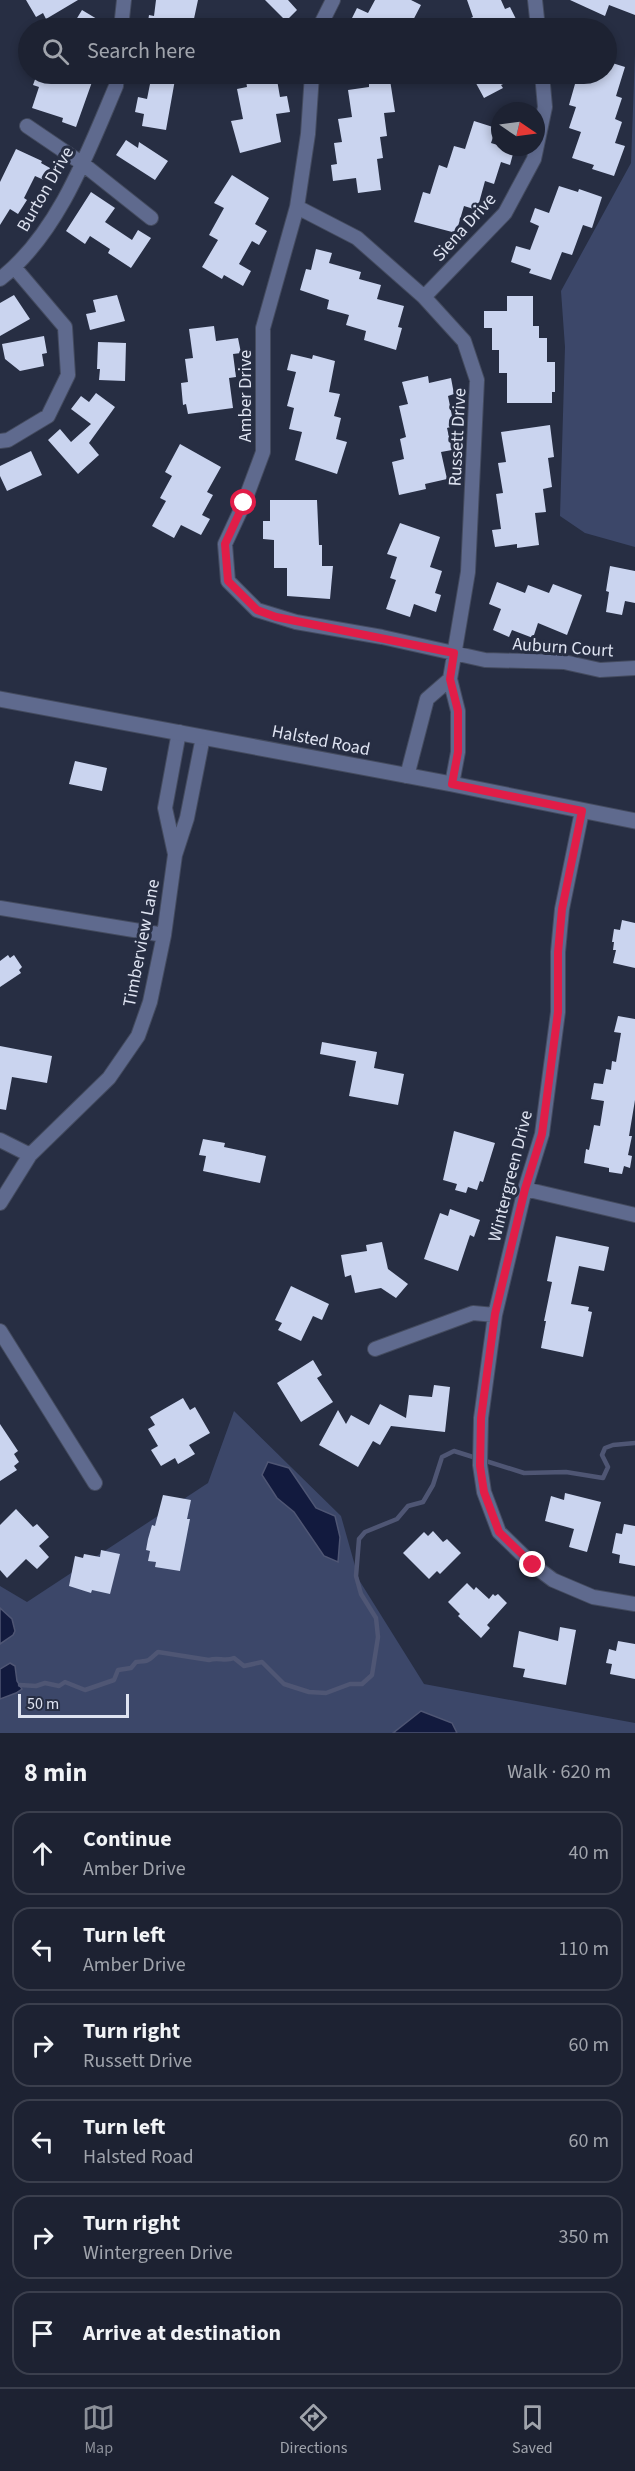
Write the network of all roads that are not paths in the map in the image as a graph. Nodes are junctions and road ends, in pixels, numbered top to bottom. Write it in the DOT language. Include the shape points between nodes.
graph roads {
  1 [pos="124,0"];
  2 [pos="333,0"];
  3 [pos="535,0"];
  4 [pos="122,18"];
  5 [pos="323,18"];
  6 [pos="536,18"];
  7 [pos="116,84"];
  8 [pos="311,84"];
  9 [pos="543,84"];
  10 [pos="27,126"];
  11 [pos="84,164"];
  12 [pos="297,207"];
  13 [pos="151,218"];
  14 [pos="14,267"];
  15 [pos="0,279"];
  16 [pos="424,297"];
  17 [pos="0,441"];
  18 [pos="454,653"];
  19 [pos="635,668"];
  20 [pos="450,679"];
  21 [pos="0,699"];
  22 [pos="179,732"];
  23 [pos="203,737"];
  24 [pos="407,776"];
  25 [pos="452,784"];
  26 [pos="582,811"];
  27 [pos="635,821"];
  28 [pos="175,855"];
  29 [pos="0,908"];
  30 [pos="164,935"];
  31 [pos="0,1140"];
  32 [pos="30,1155"];
  33 [pos="525,1189"];
  34 [pos="0,1201"];
  35 [pos="635,1215"];
  36 [pos="495,1314"];
  37 [pos="0,1331"];
  38 [pos="375,1349"];
  39 [pos="95,1483"];
  40 [pos="635,1604"];
  1 -- 4 [label="street"];
  2 -- 5 [label="street"];
  3 -- 6 [label="street"];
  7 -- 11 [label="street, Burton Drive"];
  8 -- 12 [label="street, Amber Drive"];
  9 -- 16 [label="street, Siena Drive" via="545,107 534,159 506,213"];
  10 -- 11 [label="street"];
  11 -- 13 [label="street"];
  11 -- 14 [label="street, Burton Drive" via="26,256"];
  12 -- 16 [label="street, Russett Drive" via="357,238"];
  12 -- 18 [label="street, Amber Drive" via="263,327 262,452 225,544 228,581 257,610 276,617"];
  14 -- 15 [label="street, Burton Drive"];
  14 -- 17 [label="street" via="65,327 68,375 48,416"];
  16 -- 18 [label="street, Russett Drive" via="464,341 477,380 468,572"];
  18 -- 19 [label="street, Auburn Court" via="485,660 564,662 600,670"];
  18 -- 20 [label="street, Russett Drive"];
  20 -- 24 [label="street" via="427,699"];
  20 -- 25 [label="street, Russett Drive" via="458,711 458,752"];
  21 -- 22 [label="street, Halsted Road"];
  22 -- 23 [label="street, Halsted Road"];
  22 -- 28 [label="street, Timberview Lane" via="165,808"];
  23 -- 24 [label="street, Halsted Road"];
  23 -- 28 [label="street, Timberview Lane" via="187,818"];
  24 -- 25 [label="street, Halsted Road"];
  25 -- 26 [label="street, Halsted Road"];
  26 -- 27 [label="street, Halsted Road"];
  26 -- 33 [label="street, Wintergreen Drive" via="562,909 558,1012 542,1134"];
  28 -- 30 [label="street, Timberview Lane"];
  29 -- 30 [label="street"];
  30 -- 32 [label="street, Timberview Lane" via="150,1002 138,1036 110,1078"];
  31 -- 32 [label="street"];
  32 -- 34 [label="street, Timberview Lane"];
  33 -- 35 [label="street"];
  33 -- 36 [label="street, Wintergreen Drive"];
  36 -- 38 [label="street" via="473,1314"];
  36 -- 40 [label="street, Wintergreen Drive" via="481,1418 480,1466 484,1492 499,1532 554,1580 592,1597"];
  37 -- 39 [label="street"];
}
